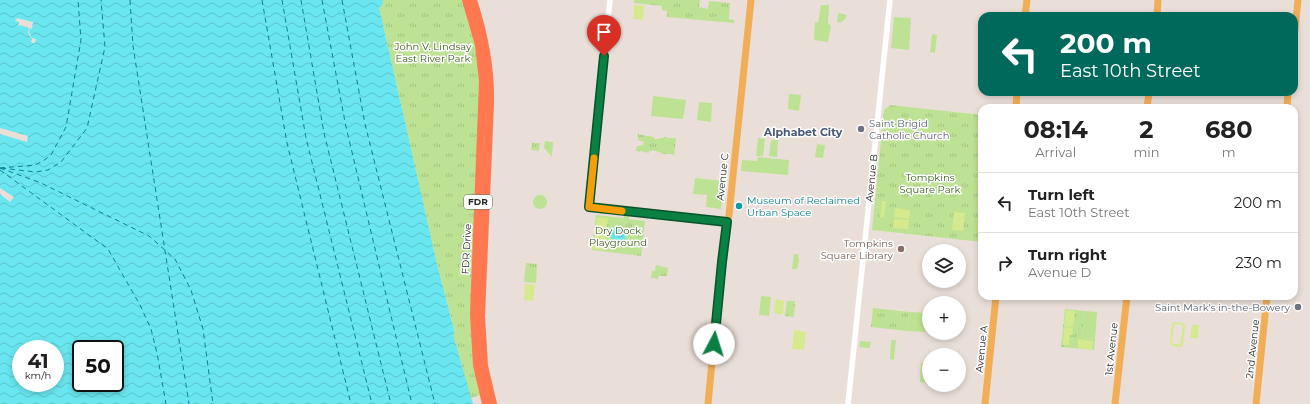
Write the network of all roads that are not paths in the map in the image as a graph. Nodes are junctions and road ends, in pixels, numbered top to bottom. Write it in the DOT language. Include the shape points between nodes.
graph roads {
  1 [pos="466,0"];
  2 [pos="473,0"];
  3 [pos="610,0"];
  4 [pos="751,0"];
  5 [pos="890,0"];
  6 [pos="1027,0"];
  7 [pos="1158,0"];
  8 [pos="1298,0"];
  9 [pos="1026,12"];
  10 [pos="1157,12"];
  11 [pos="1297,12"];
  12 [pos="727,222"];
  13 [pos="996,300"];
  14 [pos="1127,300"];
  15 [pos="1267,300"];
  16 [pos="486,404"];
  17 [pos="493,404"];
  18 [pos="708,404"];
  19 [pos="848,404"];
  20 [pos="985,404"];
  21 [pos="1115,404"];
  22 [pos="1256,404"];
  1 -- 16 [label="highway, FDR Drive / FDR" via="477,38 483,81 474,306 476,357"];
  2 -- 17 [label="highway, FDR Drive / FDR" via="486,44 490,81 481,316 484,366"];
  3 -- 12 [label="street" via="589,207"];
  4 -- 12 [label="main road, Avenue C"];
  5 -- 19 [label="street, Avenue B"];
  6 -- 9 [label="main road"];
  7 -- 10 [label="main road"];
  8 -- 11 [label="main road"];
  12 -- 18 [label="main road, Avenue C"];
  13 -- 20 [label="main road, Avenue A"];
  14 -- 21 [label="main road, 1st Avenue"];
  15 -- 22 [label="main road, 2nd Avenue"];
}
